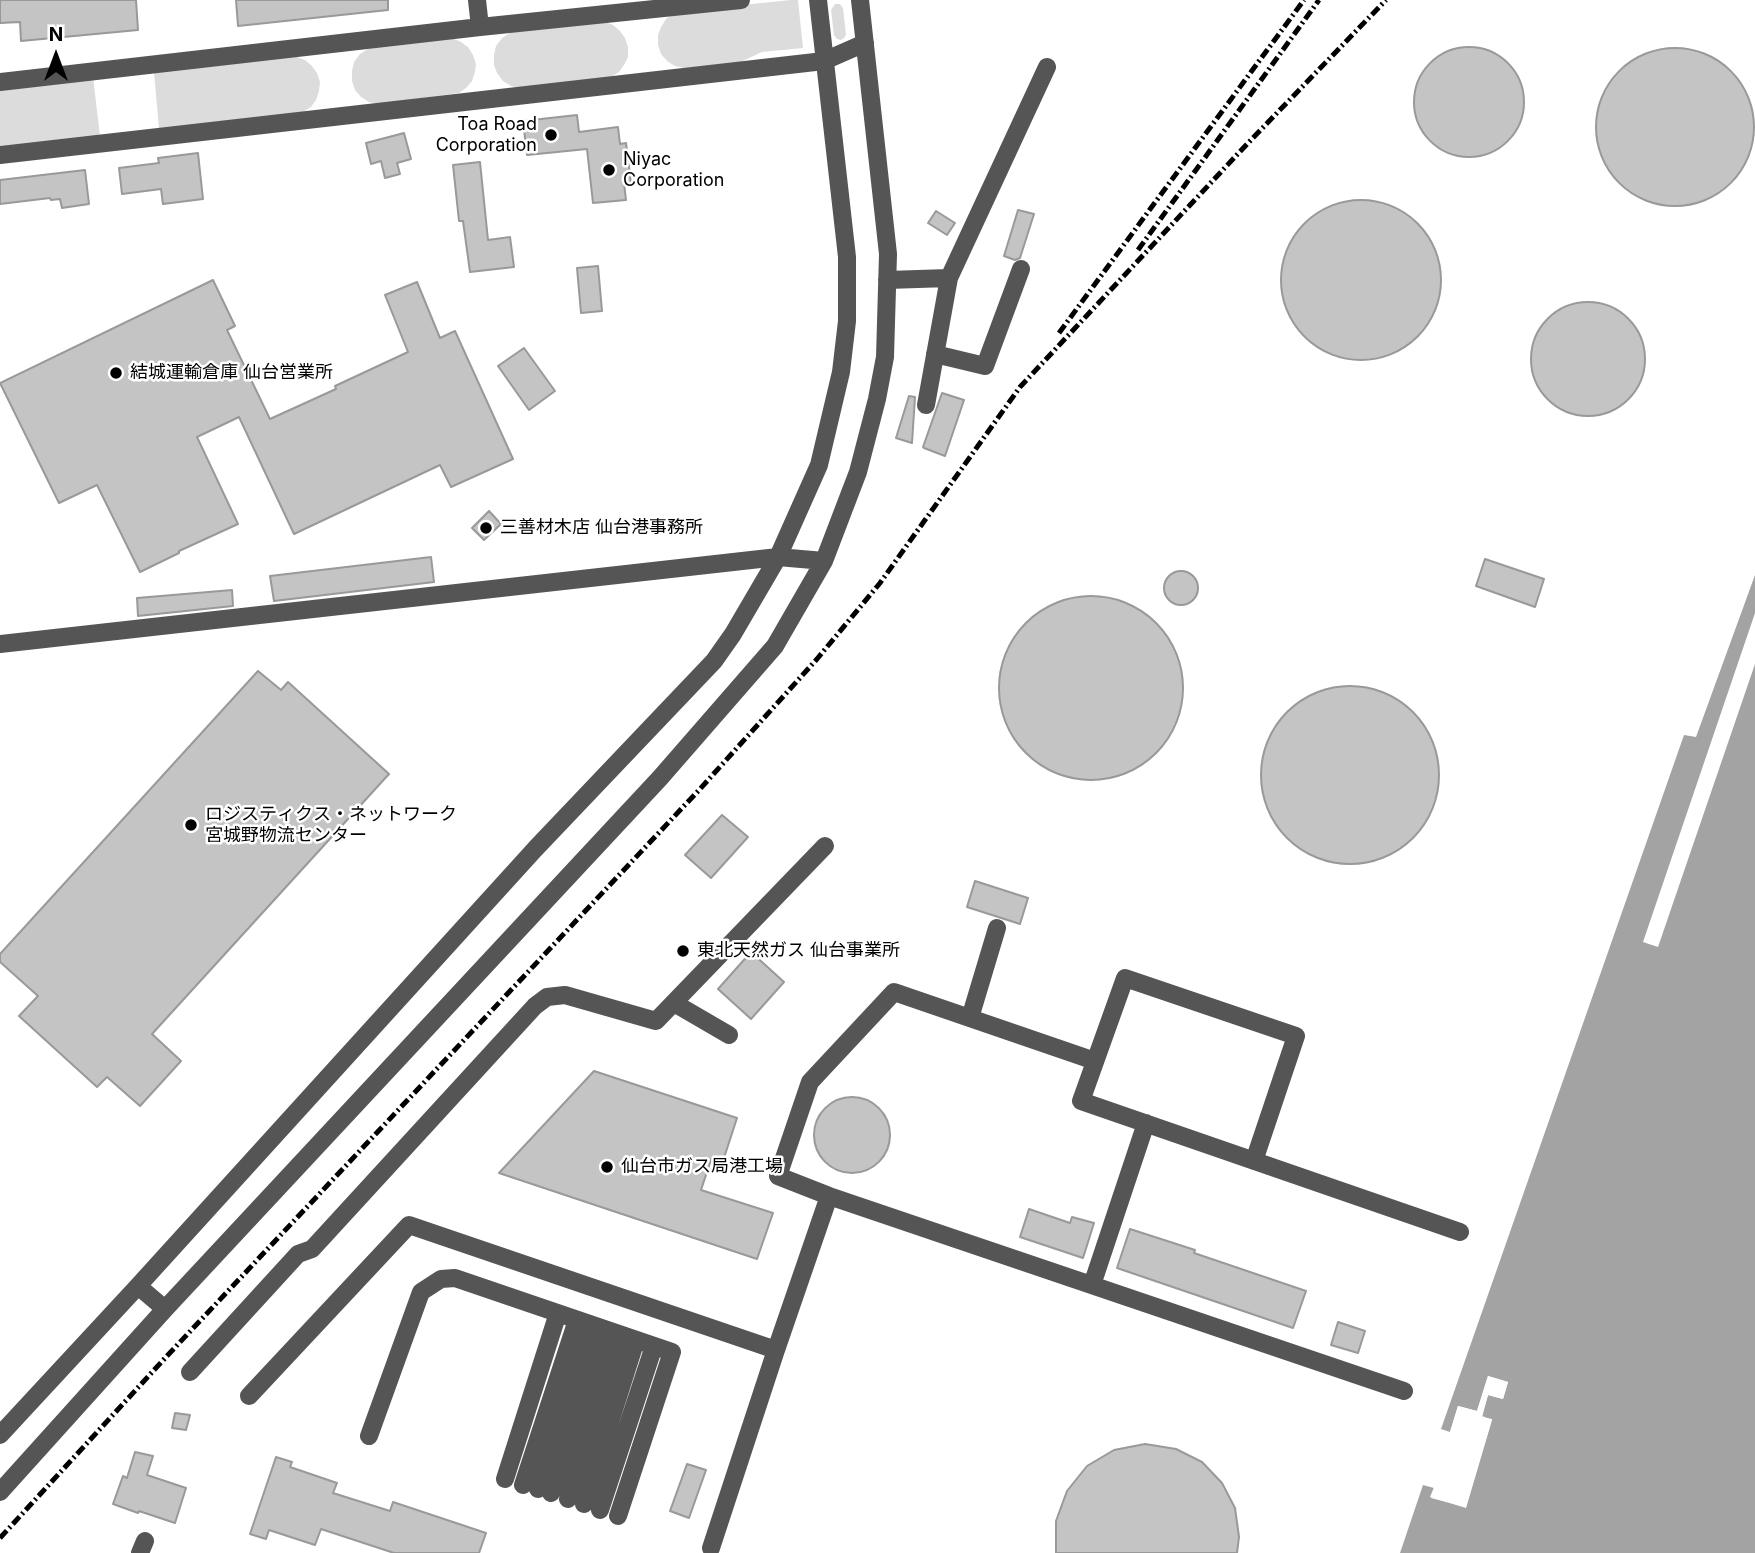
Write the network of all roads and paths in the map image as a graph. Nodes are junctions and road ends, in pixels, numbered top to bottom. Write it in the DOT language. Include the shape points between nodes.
graph roads {
  1 [pos="477,0"];
  2 [pos="741,0"];
  3 [pos="818,0"];
  4 [pos="860,0"];
  5 [pos="480,27"];
  6 [pos="865,43"];
  7 [pos="824,61"];
  8 [pos="1047,67"];
  9 [pos="0,82"];
  10 [pos="0,155"];
  11 [pos="1021,269"];
  12 [pos="949,278"];
  13 [pos="887,280"];
  14 [pos="935,354"];
  15 [pos="926,405"];
  16 [pos="778,557"];
  17 [pos="824,561"];
  18 [pos="0,644"];
  19 [pos="825,846"];
  20 [pos="997,928"];
  21 [pos="674,1003"];
  22 [pos="970,1018"];
  23 [pos="729,1035"];
  24 [pos="1095,1061"];
  25 [pos="1146,1123"];
  26 [pos="1254,1161"];
  27 [pos="829,1196"];
  28 [pos="1460,1232"];
  29 [pos="1092,1285"];
  30 [pos="138,1286"];
  31 [pos="165,1309"];
  32 [pos="558,1313"];
  33 [pos="615,1333"];
  34 [pos="776,1350"];
  35 [pos="190,1373"];
  36 [pos="1404,1391"];
  37 [pos="248,1396"];
  38 [pos="0,1435"];
  39 [pos="369,1436"];
  40 [pos="505,1479"];
  41 [pos="0,1492"];
  42 [pos="561,1497"];
  43 [pos="618,1516"];
  44 [pos="710,1548"];
  1 -- 5 [label="street"];
  2 -- 5 [label="street"];
  3 -- 7 [label="street"];
  4 -- 6 [label="street"];
  5 -- 9 [label="street"];
  6 -- 7 [label="street"];
  6 -- 13 [label="street"];
  7 -- 10 [label="street"];
  7 -- 16 [label="street" via="847,257 847,321 841,372 819,465"];
  8 -- 12 [label="street"];
  11 -- 14 [label="street" via="985,366"];
  12 -- 13 [label="street"];
  12 -- 14 [label="street"];
  13 -- 17 [label="street" via="885,357 877,399 858,472"];
  14 -- 15 [label="street"];
  16 -- 17 [label="street"];
  16 -- 18 [label="street"];
  16 -- 30 [label="street" via="714,661 543,840"];
  17 -- 31 [label="street" via="775,646 660,778"];
  19 -- 21 [label="street"];
  20 -- 22 [label="street"];
  21 -- 23 [label="street"];
  21 -- 35 [label="street" via="656,1021 565,996 547,997 535,1006 312,1249 298,1254"];
  22 -- 24 [label="street"];
  22 -- 27 [label="street" via="894,992 810,1082 778,1176"];
  24 -- 25 [label="street" via="1081,1101"];
  24 -- 26 [label="street" via="1125,978 1296,1036"];
  25 -- 26 [label="street"];
  25 -- 29 [label="street"];
  26 -- 28 [label="street"];
  27 -- 29 [label="street"];
  27 -- 34 [label="street"];
  29 -- 36 [label="street"];
  30 -- 31 [label="street"];
  30 -- 38 [label="street"];
  31 -- 41 [label="street"];
  32 -- 33 [label="street"];
  32 -- 39 [label="street" via="455,1278 441,1279 421,1292"];
  32 -- 40 [label="street"];
  33 -- 42 [label="street"];
  33 -- 42 [label="street"];
  33 -- 42 [label="street"];
  33 -- 43 [label="street" via="672,1352"];
  34 -- 37 [label="street" via="409,1225"];
  34 -- 44 [label="street"];
}
